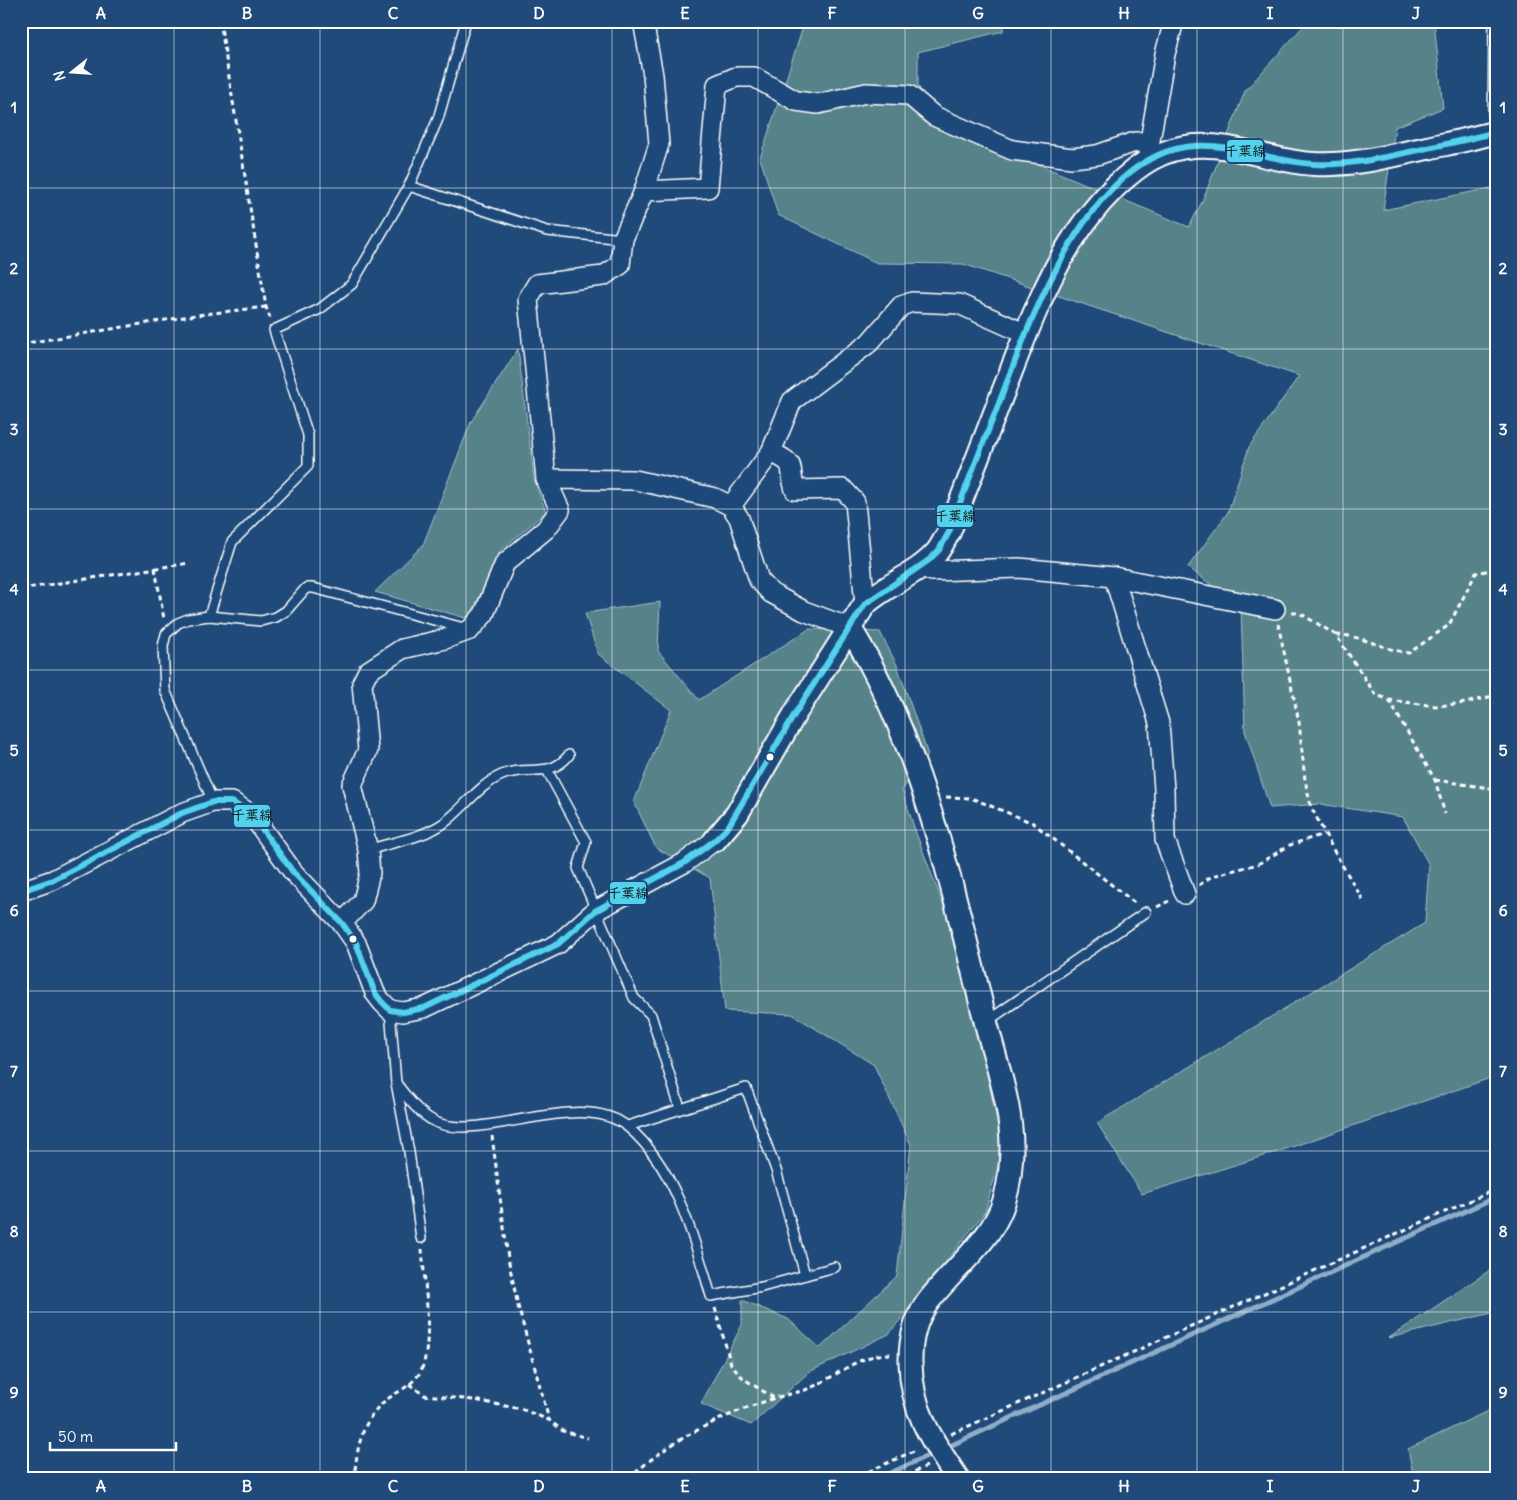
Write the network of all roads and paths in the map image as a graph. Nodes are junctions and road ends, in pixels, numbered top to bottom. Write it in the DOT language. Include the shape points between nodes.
graph roads {
  1 [pos="220,21"];
  2 [pos="466,21"];
  3 [pos="643,21"];
  4 [pos="1174,21"];
  5 [pos="1494,21"];
  6 [pos="1494,133"];
  7 [pos="1148,151"];
  8 [pos="409,186"];
  9 [pos="644,191"];
  10 [pos="623,239"];
  11 [pos="266,307"];
  12 [pos="274,330"];
  13 [pos="1026,334"];
  14 [pos="21,344"];
  15 [pos="771,452"];
  16 [pos="546,479"];
  17 [pos="731,506"];
  18 [pos="190,562"];
  19 [pos="921,566"];
  20 [pos="155,568"];
  21 [pos="1496,569"];
  22 [pos="1114,577"];
  23 [pos="21,589"];
  24 [pos="865,604"];
  25 [pos="1274,608"];
  26 [pos="209,616"];
  27 [pos="850,628"];
  28 [pos="470,630"];
  29 [pos="166,634"];
  30 [pos="1336,635"];
  31 [pos="1496,695"];
  32 [pos="1389,700"];
  33 [pos="569,755"];
  34 [pos="547,770"];
  35 [pos="1435,780"];
  36 [pos="1496,790"];
  37 [pos="927,800"];
  38 [pos="213,802"];
  39 [pos="1445,814"];
  40 [pos="1324,834"];
  41 [pos="715,840"];
  42 [pos="368,850"];
  43 [pos="21,891"];
  44 [pos="1185,894"];
  45 [pos="1364,900"];
  46 [pos="595,911"];
  47 [pos="1146,912"];
  48 [pos="342,923"];
  49 [pos="390,1010"];
  50 [pos="986,1022"];
  51 [pos="396,1083"];
  52 [pos="680,1108"];
  53 [pos="486,1124"];
  54 [pos="628,1126"];
  55 [pos="1496,1189"];
  56 [pos="421,1238"];
  57 [pos="835,1267"];
  58 [pos="805,1275"];
  59 [pos="711,1296"];
  60 [pos="910,1354"];
  61 [pos="409,1384"];
  62 [pos="775,1398"];
  63 [pos="549,1420"];
  64 [pos="588,1438"];
  65 [pos="939,1450"];
  66 [pos="354,1479"];
  67 [pos="629,1479"];
  68 [pos="852,1479"];
  69 [pos="898,1479"];
  70 [pos="958,1479"];
  1 -- 11 [label="path"];
  2 -- 8 [label="lane" via="438,119"];
  3 -- 9 [label="street" via="653,75 658,144"];
  4 -- 7 [label="street"];
  5 -- 6 [label="lane"];
  6 -- 7 [label="street" via="1365,162 1339,164 1312,164 1212,146"];
  7 -- 9 [label="street" via="1135,142 1097,155 1072,158 1012,150 934,116 909,95 866,93 818,104 796,101 754,77 736,77 717,85 708,188"];
  7 -- 13 [label="street" via="1096,206 1074,235 1050,275"];
  8 -- 10 [label="lane" via="548,231"];
  8 -- 12 [label="lane" via="352,284 320,309"];
  9 -- 10 [label="street"];
  10 -- 16 [label="street" via="620,265 604,276 536,284 528,299"];
  11 -- 12 [label="path"];
  11 -- 14 [label="path" via="196,315"];
  12 -- 26 [label="lane" via="308,435 308,466 232,542"];
  13 -- 15 [label="street" via="959,304 912,302 901,306 869,343 792,401"];
  13 -- 19 [label="street" via="949,532 938,551"];
  15 -- 17 [label="street"];
  15 -- 24 [label="street" via="792,465 795,490 843,489 856,502"];
  16 -- 17 [label="street" via="635,480 715,498"];
  16 -- 28 [label="street" via="560,510 546,529 504,562 484,614"];
  17 -- 27 [label="street" via="739,518 759,580 771,593 804,611"];
  18 -- 20 [label="path"];
  19 -- 22 [label="street" via="932,571 1019,568"];
  19 -- 24 [label="street"];
  20 -- 23 [label="path"];
  20 -- 29 [label="path"];
  21 -- 30 [label="path" via="1476,573 1449,625 1409,653 1391,650 1352,635"];
  22 -- 25 [label="street"];
  22 -- 44 [label="street" via="1159,723 1166,840"];
  24 -- 27 [label="street"];
  25 -- 30 [label="path" via="1303,615"];
  25 -- 40 [label="path" via="1299,722 1305,780 1311,807"];
  26 -- 28 [label="lane" via="261,621 286,611 306,588 313,588"];
  26 -- 29 [label="lane" via="178,623"];
  27 -- 37 [label="street" via="873,666"];
  27 -- 41 [label="street" via="796,712 738,814"];
  28 -- 42 [label="street" via="402,649 368,671 362,683 368,750 352,785"];
  29 -- 38 [label="lane" via="163,646 165,690"];
  30 -- 32 [label="path" via="1371,689"];
  31 -- 32 [label="path" via="1466,704 1436,706"];
  32 -- 35 [label="path"];
  33 -- 34 [label="lane" via="561,765"];
  34 -- 42 [label="lane" via="504,774 436,828"];
  34 -- 46 [label="lane" via="586,842 578,868"];
  35 -- 36 [label="path"];
  35 -- 39 [label="path"];
  37 -- 47 [label="path" via="971,798 1033,823"];
  37 -- 50 [label="street"];
  38 -- 43 [label="street" via="182,814 54,880"];
  38 -- 48 [label="street" via="232,802 252,815 293,872"];
  40 -- 44 [label="path" via="1290,845 1258,864 1212,876"];
  40 -- 45 [label="path"];
  41 -- 46 [label="street" via="684,863"];
  42 -- 48 [label="street" via="368,888 363,901"];
  44 -- 47 [label="path"];
  46 -- 49 [label="street" via="558,944 424,1008 403,1012"];
  46 -- 52 [label="lane" via="634,998 651,1015"];
  47 -- 50 [label="lane"];
  48 -- 49 [label="street" via="356,943 375,993"];
  49 -- 51 [label="lane"];
  50 -- 60 [label="street" via="1010,1120 1012,1158 1007,1194 995,1223 926,1305"];
  51 -- 53 [label="lane" via="418,1109 443,1125"];
  51 -- 56 [label="lane"];
  52 -- 54 [label="lane"];
  52 -- 58 [label="lane" via="746,1088 776,1170"];
  53 -- 54 [label="lane" via="538,1116 591,1113"];
  53 -- 63 [label="path" via="494,1141 508,1258 518,1306"];
  54 -- 59 [label="lane" via="666,1176 696,1246"];
  55 -- 65 [label="path"];
  56 -- 61 [label="path" via="427,1351 419,1374"];
  57 -- 58 [label="lane"];
  58 -- 59 [label="lane"];
  59 -- 62 [label="path" via="731,1364 744,1380"];
  60 -- 62 [label="path" via="882,1353 860,1359 805,1390"];
  60 -- 65 [label="street" via="916,1398 924,1423"];
  61 -- 63 [label="path" via="424,1395 521,1409"];
  61 -- 66 [label="path" via="372,1414 361,1434"];
  62 -- 67 [label="path" via="680,1439 649,1459"];
  63 -- 64 [label="path" via="563,1431"];
  65 -- 68 [label="path"];
  65 -- 69 [label="path"];
  65 -- 70 [label="street"];
}
